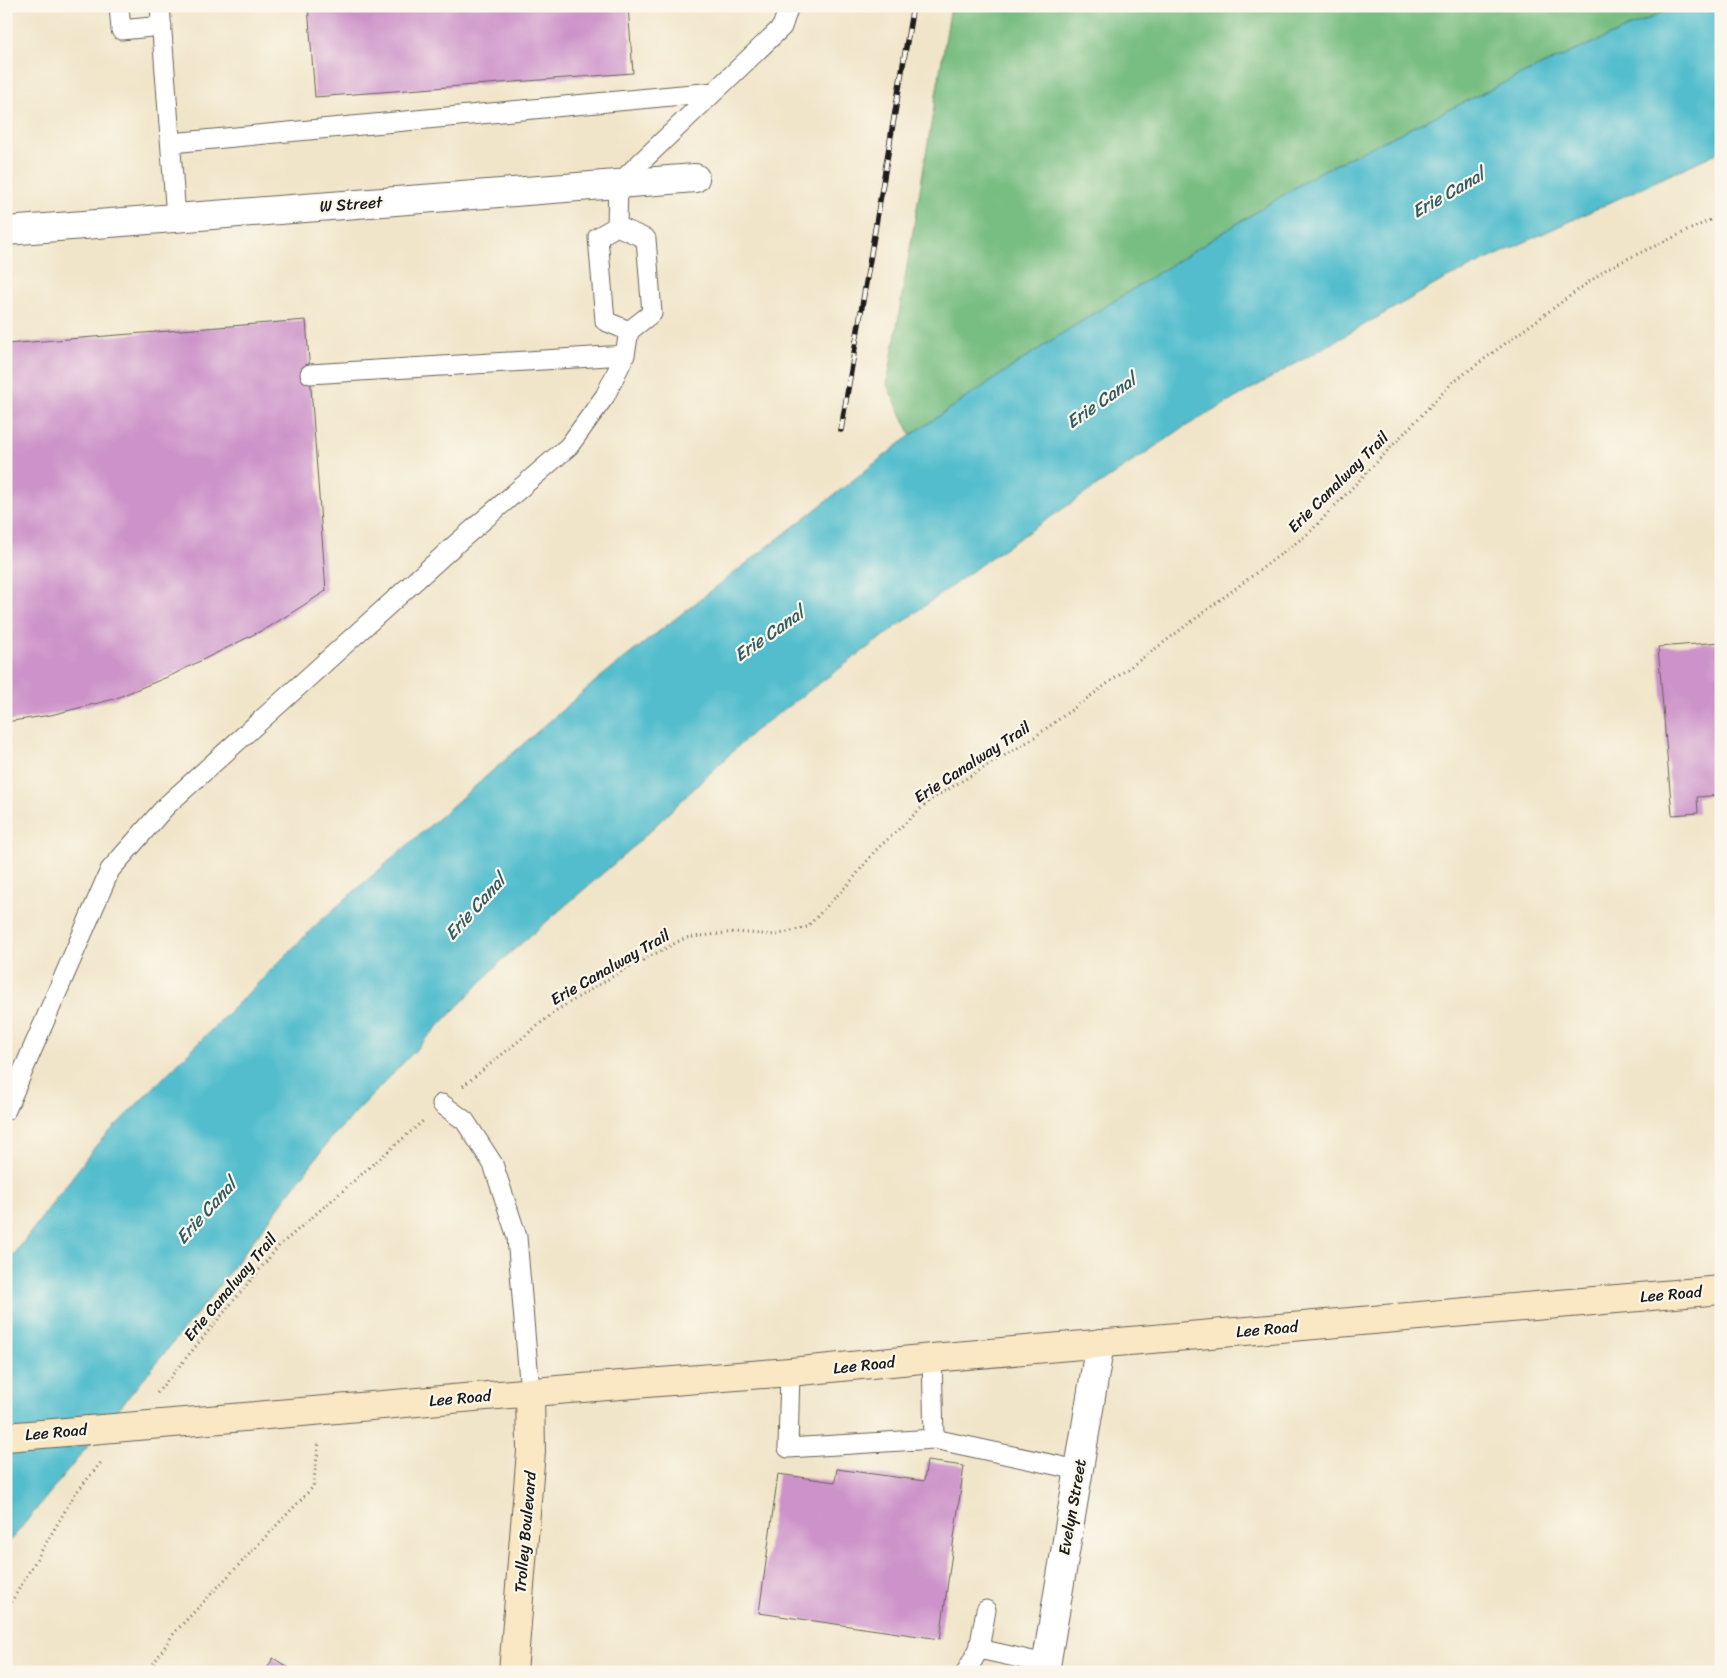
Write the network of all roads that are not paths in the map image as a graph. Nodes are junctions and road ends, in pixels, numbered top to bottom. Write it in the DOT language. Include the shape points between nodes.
graph roads {
  1 [pos="119,6"];
  2 [pos="160,6"];
  3 [pos="789,6"];
  4 [pos="162,26"];
  5 [pos="714,92"];
  6 [pos="171,143"];
  7 [pos="695,178"];
  8 [pos="618,184"];
  9 [pos="176,217"];
  10 [pos="617,226"];
  11 [pos="6,231"];
  12 [pos="629,330"];
  13 [pos="625,355"];
  14 [pos="310,374"];
  15 [pos="442,1104"];
  16 [pos="6,1110"];
  17 [pos="1721,1290"];
  18 [pos="1100,1343"];
  19 [pos="932,1358"];
  20 [pos="790,1372"];
  21 [pos="530,1392"];
  22 [pos="6,1437"];
  23 [pos="934,1439"];
  24 [pos="1078,1470"];
  25 [pos="986,1610"];
  26 [pos="980,1649"];
  27 [pos="1045,1668"];
  28 [pos="513,1672"];
  29 [pos="966,1672"];
  1 -- 4 [label="lane" via="121,30"];
  2 -- 4 [label="lane"];
  3 -- 5 [label="lane" via="782,27"];
  4 -- 6 [label="lane"];
  5 -- 6 [label="lane"];
  5 -- 8 [label="lane"];
  6 -- 9 [label="lane"];
  7 -- 8 [label="street, W Street"];
  8 -- 9 [label="street, W Street"];
  8 -- 10 [label="lane"];
  9 -- 11 [label="street, W Street"];
  10 -- 12 [label="lane" via="598,237 605,322"];
  10 -- 12 [label="lane" via="646,239 652,313"];
  12 -- 13 [label="lane"];
  13 -- 14 [label="lane"];
  13 -- 16 [label="lane" via="605,396 569,446 167,804 110,870"];
  15 -- 21 [label="lane" via="465,1121 493,1164 516,1237"];
  17 -- 18 [label="street, Lee Road"];
  18 -- 19 [label="street, Lee Road"];
  18 -- 24 [label="street, Evelyn Street"];
  19 -- 20 [label="street, Lee Road"];
  19 -- 23 [label="lane"];
  20 -- 21 [label="street, Lee Road"];
  20 -- 23 [label="lane" via="788,1448"];
  21 -- 22 [label="street, Lee Road, bridge"];
  21 -- 28 [label="street, Trolley Boulevard" via="531,1451"];
  23 -- 24 [label="lane"];
  24 -- 27 [label="street, Evelyn Street"];
  25 -- 26 [label="lane"];
  26 -- 27 [label="lane"];
  26 -- 29 [label="lane"];
}
